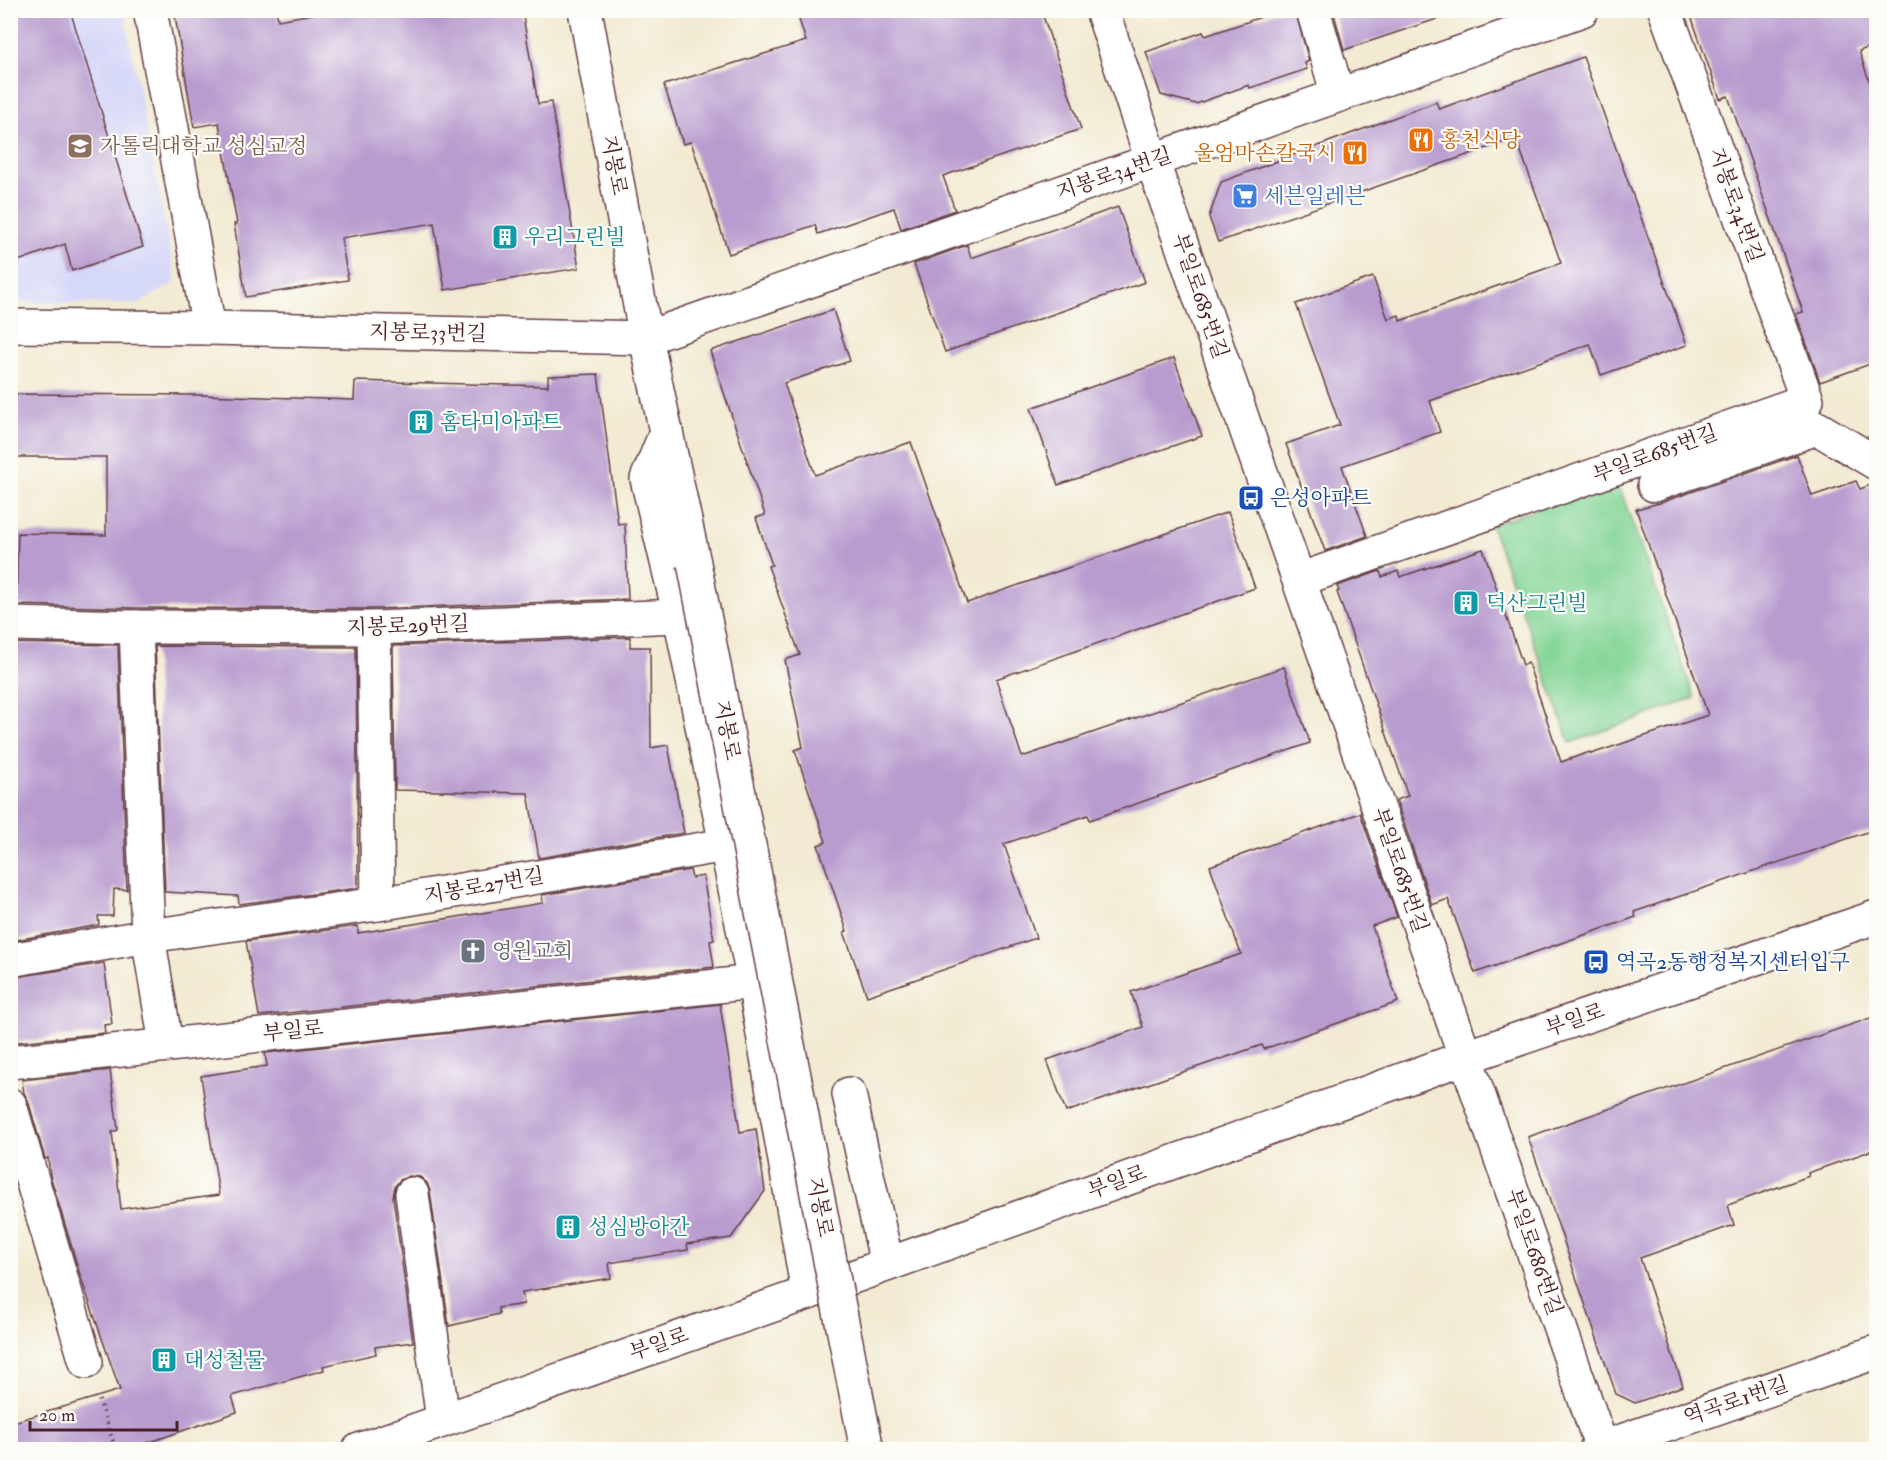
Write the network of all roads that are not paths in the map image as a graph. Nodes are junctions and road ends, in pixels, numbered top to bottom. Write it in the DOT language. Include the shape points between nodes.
graph roads {
  1 [pos="150,10"];
  2 [pos="585,10"];
  3 [pos="1102,10"];
  4 [pos="1313,10"];
  5 [pos="1582,10"];
  6 [pos="1665,10"];
  7 [pos="1521,20"];
  8 [pos="1338,95"];
  9 [pos="1152,160"];
  10 [pos="10,326"];
  11 [pos="209,328"];
  12 [pos="646,338"];
  13 [pos="1807,400"];
  14 [pos="666,435"];
  15 [pos="1876,462"];
  16 [pos="1654,485"];
  17 [pos="1299,580"];
  18 [pos="680,616"];
  19 [pos="10,624"];
  20 [pos="136,627"];
  21 [pos="374,628"];
  22 [pos="726,845"];
  23 [pos="378,904"];
  24 [pos="1876,917"];
  25 [pos="148,936"];
  26 [pos="10,960"];
  27 [pos="754,982"];
  28 [pos="166,1044"];
  29 [pos="1466,1057"];
  30 [pos="10,1062"];
  31 [pos="849,1094"];
  32 [pos="10,1106"];
  33 [pos="412,1194"];
  34 [pos="886,1264"];
  35 [pos="808,1293"];
  36 [pos="1876,1352"];
  37 [pos="86,1362"];
  38 [pos="443,1420"];
  39 [pos="1599,1448"];
  40 [pos="359,1449"];
  41 [pos="867,1449"];
  1 -- 11 [label="street"];
  2 -- 12 [label="street, 지봉로"];
  3 -- 9 [label="street, 부일로685번길"];
  4 -- 8 [label="street"];
  5 -- 7 [label="street, 지봉로34번길"];
  6 -- 13 [label="street, 지봉로34번길"];
  7 -- 8 [label="street, 지봉로34번길"];
  8 -- 9 [label="street, 지봉로34번길"];
  9 -- 12 [label="street, 지봉로34번길"];
  9 -- 17 [label="street, 부일로685번길"];
  10 -- 11 [label="street, 지봉로33번길"];
  11 -- 12 [label="street, 지봉로33번길"];
  12 -- 14 [label="street, 지봉로"];
  13 -- 17 [label="street, 부일로685번길"];
  14 -- 18 [label="street" via="647,479"];
  14 -- 41 [label="street, 지봉로, bridge"];
  15 -- 16 [label="street" via="1817,429"];
  17 -- 29 [label="street, 부일로685번길"];
  18 -- 21 [label="street, 지봉로29번길"];
  18 -- 22 [label="street"];
  19 -- 20 [label="street, 지봉로29번길"];
  20 -- 21 [label="street, 지봉로29번길"];
  20 -- 25 [label="street"];
  21 -- 23 [label="street"];
  22 -- 23 [label="street, 지봉로27번길"];
  22 -- 27 [label="street"];
  23 -- 25 [label="street, 지봉로27번길"];
  24 -- 29 [label="street, 부일로"];
  25 -- 26 [label="street, 지봉로27번길"];
  25 -- 28 [label="street"];
  27 -- 28 [label="street, 부일로"];
  27 -- 35 [label="street"];
  28 -- 30 [label="street, 부일로"];
  29 -- 34 [label="street, 부일로"];
  29 -- 39 [label="street, 부일로686번길"];
  31 -- 34 [label="street"];
  32 -- 37 [label="street"];
  33 -- 38 [label="street"];
  34 -- 35 [label="street, 부일로"];
  35 -- 38 [label="street, 부일로"];
  36 -- 39 [label="street, 역곡로1번길"];
  38 -- 40 [label="street, 부일로"];
}
